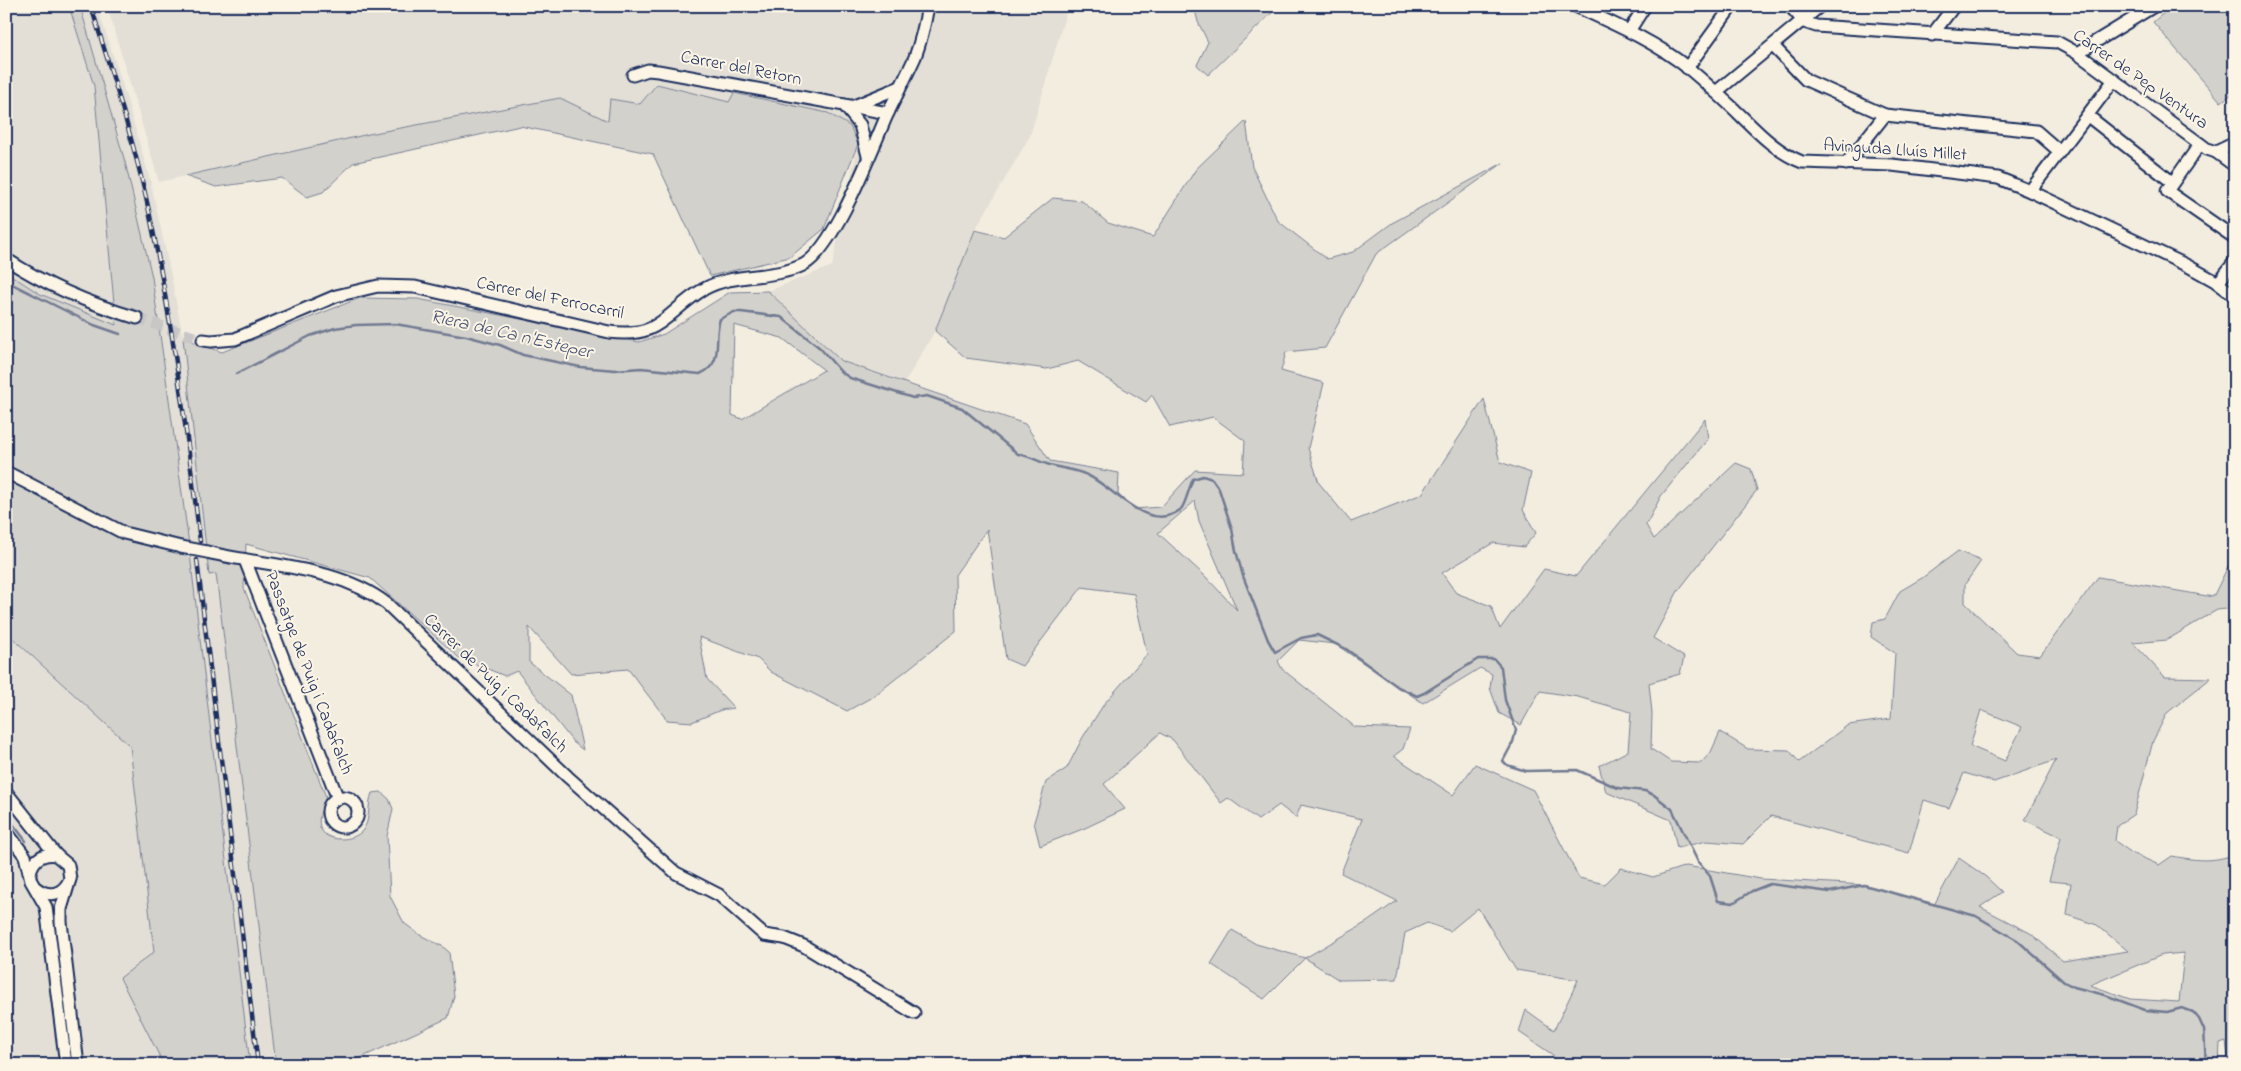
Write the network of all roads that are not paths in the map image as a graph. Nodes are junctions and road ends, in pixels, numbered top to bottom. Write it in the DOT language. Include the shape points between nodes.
graph roads {
  1 [pos="928,6"];
  2 [pos="1575,6"];
  3 [pos="1646,6"];
  4 [pos="1732,6"];
  5 [pos="1790,6"];
  6 [pos="1820,6"];
  7 [pos="1954,6"];
  8 [pos="2154,6"];
  9 [pos="1804,22"];
  10 [pos="1629,31"];
  11 [pos="1932,34"];
  12 [pos="1773,46"];
  13 [pos="2077,52"];
  14 [pos="1687,68"];
  15 [pos="633,75"];
  16 [pos="2114,80"];
  17 [pos="900,87"];
  18 [pos="1716,92"];
  19 [pos="849,108"];
  20 [pos="1885,115"];
  21 [pos="886,116"];
  22 [pos="2088,116"];
  23 [pos="2235,142"];
  24 [pos="2200,144"];
  25 [pos="2059,151"];
  26 [pos="2216,152"];
  27 [pos="868,156"];
  28 [pos="1846,164"];
  29 [pos="2235,166"];
  30 [pos="2172,182"];
  31 [pos="2030,190"];
  32 [pos="2235,238"];
  33 [pos="6,259"];
  34 [pos="2235,261"];
  35 [pos="2218,283"];
  36 [pos="2235,296"];
  37 [pos="137,318"];
  38 [pos="202,340"];
  39 [pos="6,472"];
  40 [pos="245,560"];
  41 [pos="6,792"];
  42 [pos="338,799"];
  43 [pos="6,831"];
  44 [pos="56,855"];
  45 [pos="30,874"];
  46 [pos="70,879"];
  47 [pos="35,888"];
  48 [pos="914,1013"];
  49 [pos="66,1065"];
  50 [pos="78,1065"];
  1 -- 17 [label="street, Carrer del Ferrocarril" via="915,56"];
  2 -- 10 [label="street, Avinguda Lluís Millet"];
  3 -- 10 [label="street"];
  4 -- 14 [label="street"];
  5 -- 9 [label="street"];
  6 -- 9 [label="street"];
  7 -- 11 [label="street"];
  8 -- 13 [label="street"];
  9 -- 11 [label="street, Carrer de Pep Ventura" via="1835,28"];
  9 -- 12 [label="street"];
  10 -- 14 [label="street, Avinguda Lluís Millet" via="1656,45"];
  11 -- 13 [label="street, Carrer de Pep Ventura" via="2057,42"];
  12 -- 18 [label="street"];
  12 -- 20 [label="street" via="1806,80"];
  13 -- 16 [label="street, Carrer de Pep Ventura"];
  14 -- 18 [label="street, Avinguda Lluís Millet"];
  15 -- 19 [label="street, Carrer del Retorn" via="648,70 658,71"];
  16 -- 22 [label="street"];
  16 -- 24 [label="street, Carrer de Pep Ventura"];
  17 -- 19 [label="street"];
  17 -- 21 [label="street, Carrer del Ferrocarril"];
  18 -- 28 [label="street, Avinguda Lluís Millet" via="1788,157 1802,162"];
  19 -- 21 [label="street, Carrer del Retorn"];
  19 -- 27 [label="street" via="860,125"];
  20 -- 25 [label="street" via="2036,131"];
  20 -- 28 [label="street"];
  21 -- 27 [label="street, Carrer del Ferrocarril"];
  22 -- 25 [label="street"];
  22 -- 30 [label="street"];
  23 -- 26 [label="street, Carrer de Pep Ventura"];
  24 -- 26 [label="street, Carrer de Pep Ventura"];
  24 -- 30 [label="street"];
  25 -- 31 [label="street"];
  26 -- 29 [label="street"];
  27 -- 38 [label="street, Carrer del Ferrocarril" via="832,234 804,264 713,285 655,327 638,333 609,332 415,287 378,286 336,296 235,339"];
  28 -- 31 [label="street, Avinguda Lluís Millet" via="1892,165 1984,176"];
  30 -- 32 [label="street" via="2167,191"];
  31 -- 35 [label="street, Avinguda Lluís Millet"];
  33 -- 37 [label="street" via="75,297"];
  34 -- 35 [label="street"];
  35 -- 36 [label="street, Avinguda Lluís Millet"];
  39 -- 40 [label="street, Carrer de Puig i Cadafalch, bridge" via="124,533"];
  40 -- 42 [label="street, Passatge de Puig i Cadafalch"];
  40 -- 48 [label="street, Carrer de Puig i Cadafalch" via="332,576 370,592 568,777 676,872 719,895 764,935 804,946"];
  41 -- 44 [label="street"];
  43 -- 45 [label="street" via="25,856"];
  44 -- 45 [label="street" via="39,858"];
  44 -- 46 [label="street" via="68,865"];
  45 -- 47 [label="street"];
  46 -- 47 [label="street" via="54,894 42,893"];
  46 -- 50 [label="street" via="61,909 61,922"];
  47 -- 49 [label="street" via="46,906"];
}
